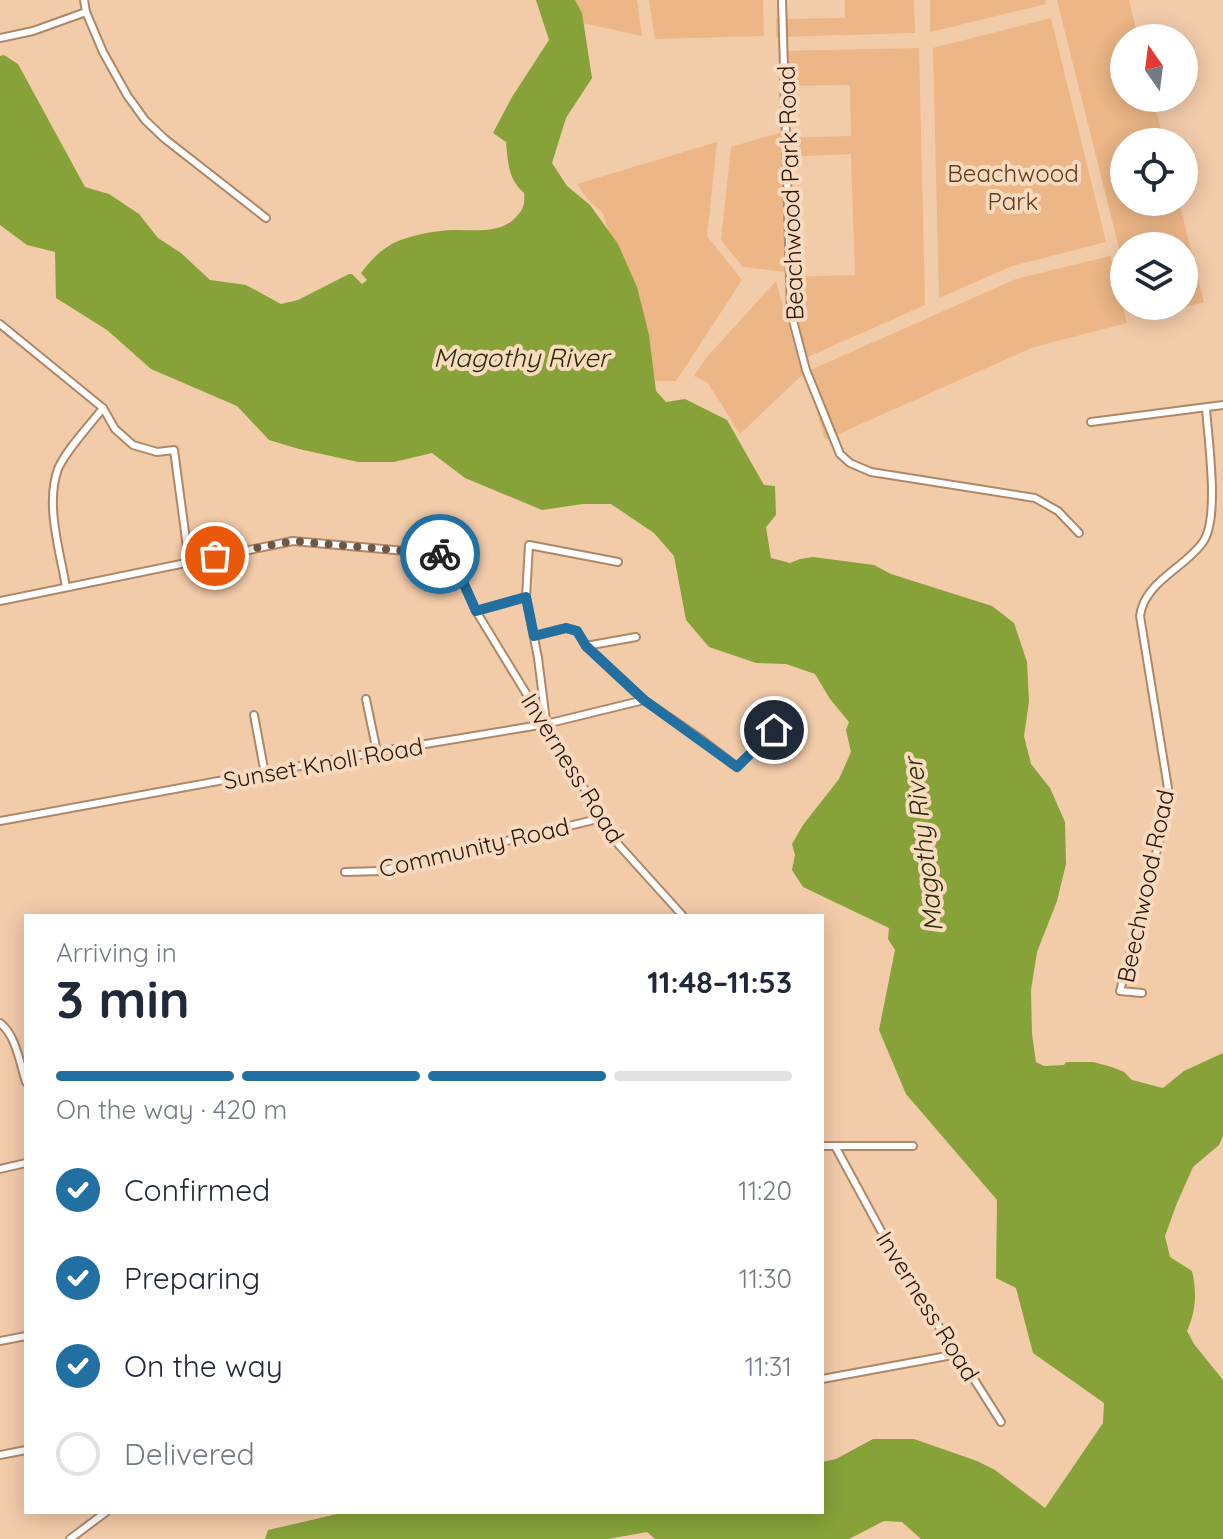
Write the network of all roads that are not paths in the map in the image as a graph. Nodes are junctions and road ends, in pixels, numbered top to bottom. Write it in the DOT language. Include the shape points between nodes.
graph roads {
  1 [pos="84,0"];
  2 [pos="782,0"];
  3 [pos="86,12"];
  4 [pos="0,38"];
  5 [pos="266,218"];
  6 [pos="0,324"];
  7 [pos="1223,405"];
  8 [pos="103,408"];
  9 [pos="1206,408"];
  10 [pos="1091,422"];
  11 [pos="1079,533"];
  12 [pos="189,562"];
  13 [pos="618,562"];
  14 [pos="66,587"];
  15 [pos="526,597"];
  16 [pos="0,601"];
  17 [pos="476,611"];
  18 [pos="534,636"];
  19 [pos="636,637"];
  20 [pos="586,646"];
  21 [pos="366,699"];
  22 [pos="644,700"];
  23 [pos="254,715"];
  24 [pos="546,724"];
  25 [pos="774,730"];
  26 [pos="377,752"];
  27 [pos="265,774"];
  28 [pos="602,818"];
  29 [pos="0,821"];
  30 [pos="345,872"];
  31 [pos="681,914"];
  32 [pos="1142,993"];
  33 [pos="0,1023"];
  34 [pos="24,1076"];
  35 [pos="824,1146"];
  36 [pos="835,1146"];
  37 [pos="913,1146"];
  38 [pos="24,1163"];
  39 [pos="0,1169"];
  40 [pos="24,1336"];
  41 [pos="0,1341"];
  42 [pos="958,1354"];
  43 [pos="824,1379"];
  44 [pos="1001,1422"];
  45 [pos="24,1450"];
  46 [pos="0,1455"];
  47 [pos="103,1514"];
  48 [pos="70,1539"];
  1 -- 3 [label="street"];
  2 -- 11 [label="street, Beachwood Park Road" via="791,313 806,370 840,454 871,472 1035,498 1058,511"];
  3 -- 4 [label="street"];
  3 -- 5 [label="street" via="103,52 145,120"];
  6 -- 8 [label="street"];
  7 -- 9 [label="street"];
  8 -- 12 [label="street" via="133,445 157,452 174,450"];
  8 -- 14 [label="street" via="59,468 52,501"];
  9 -- 10 [label="street"];
  9 -- 32 [label="street, Beechwood Road" via="1213,512 1205,541 1152,590 1140,616 1168,788 1120,991"];
  12 -- 14 [label="street"];
  12 -- 17 [label="street, Inverness Road" via="293,541 451,555"];
  13 -- 15 [label="street" via="529,545"];
  14 -- 16 [label="street"];
  15 -- 17 [label="street"];
  15 -- 18 [label="street"];
  17 -- 24 [label="street, Inverness Road"];
  18 -- 20 [label="street" via="573,628"];
  18 -- 24 [label="street"];
  19 -- 20 [label="street"];
  20 -- 22 [label="street"];
  21 -- 26 [label="street"];
  22 -- 24 [label="street, Sunset Knoll Road"];
  22 -- 25 [label="street" via="737,767"];
  23 -- 27 [label="street"];
  24 -- 26 [label="street, Sunset Knoll Road"];
  24 -- 28 [label="street, Inverness Road"];
  26 -- 27 [label="street, Sunset Knoll Road"];
  27 -- 29 [label="street, Sunset Knoll Road"];
  28 -- 30 [label="street, Community Road" via="381,871"];
  28 -- 31 [label="street, Inverness Road" via="618,844"];
  33 -- 34 [label="street" via="10,1035"];
  35 -- 36 [label="street"];
  36 -- 37 [label="street"];
  36 -- 42 [label="street, Inverness Road" via="912,1288"];
  38 -- 39 [label="street"];
  40 -- 41 [label="street"];
  42 -- 43 [label="street"];
  42 -- 44 [label="street, Inverness Road"];
  45 -- 46 [label="street"];
  47 -- 48 [label="street"];
}
